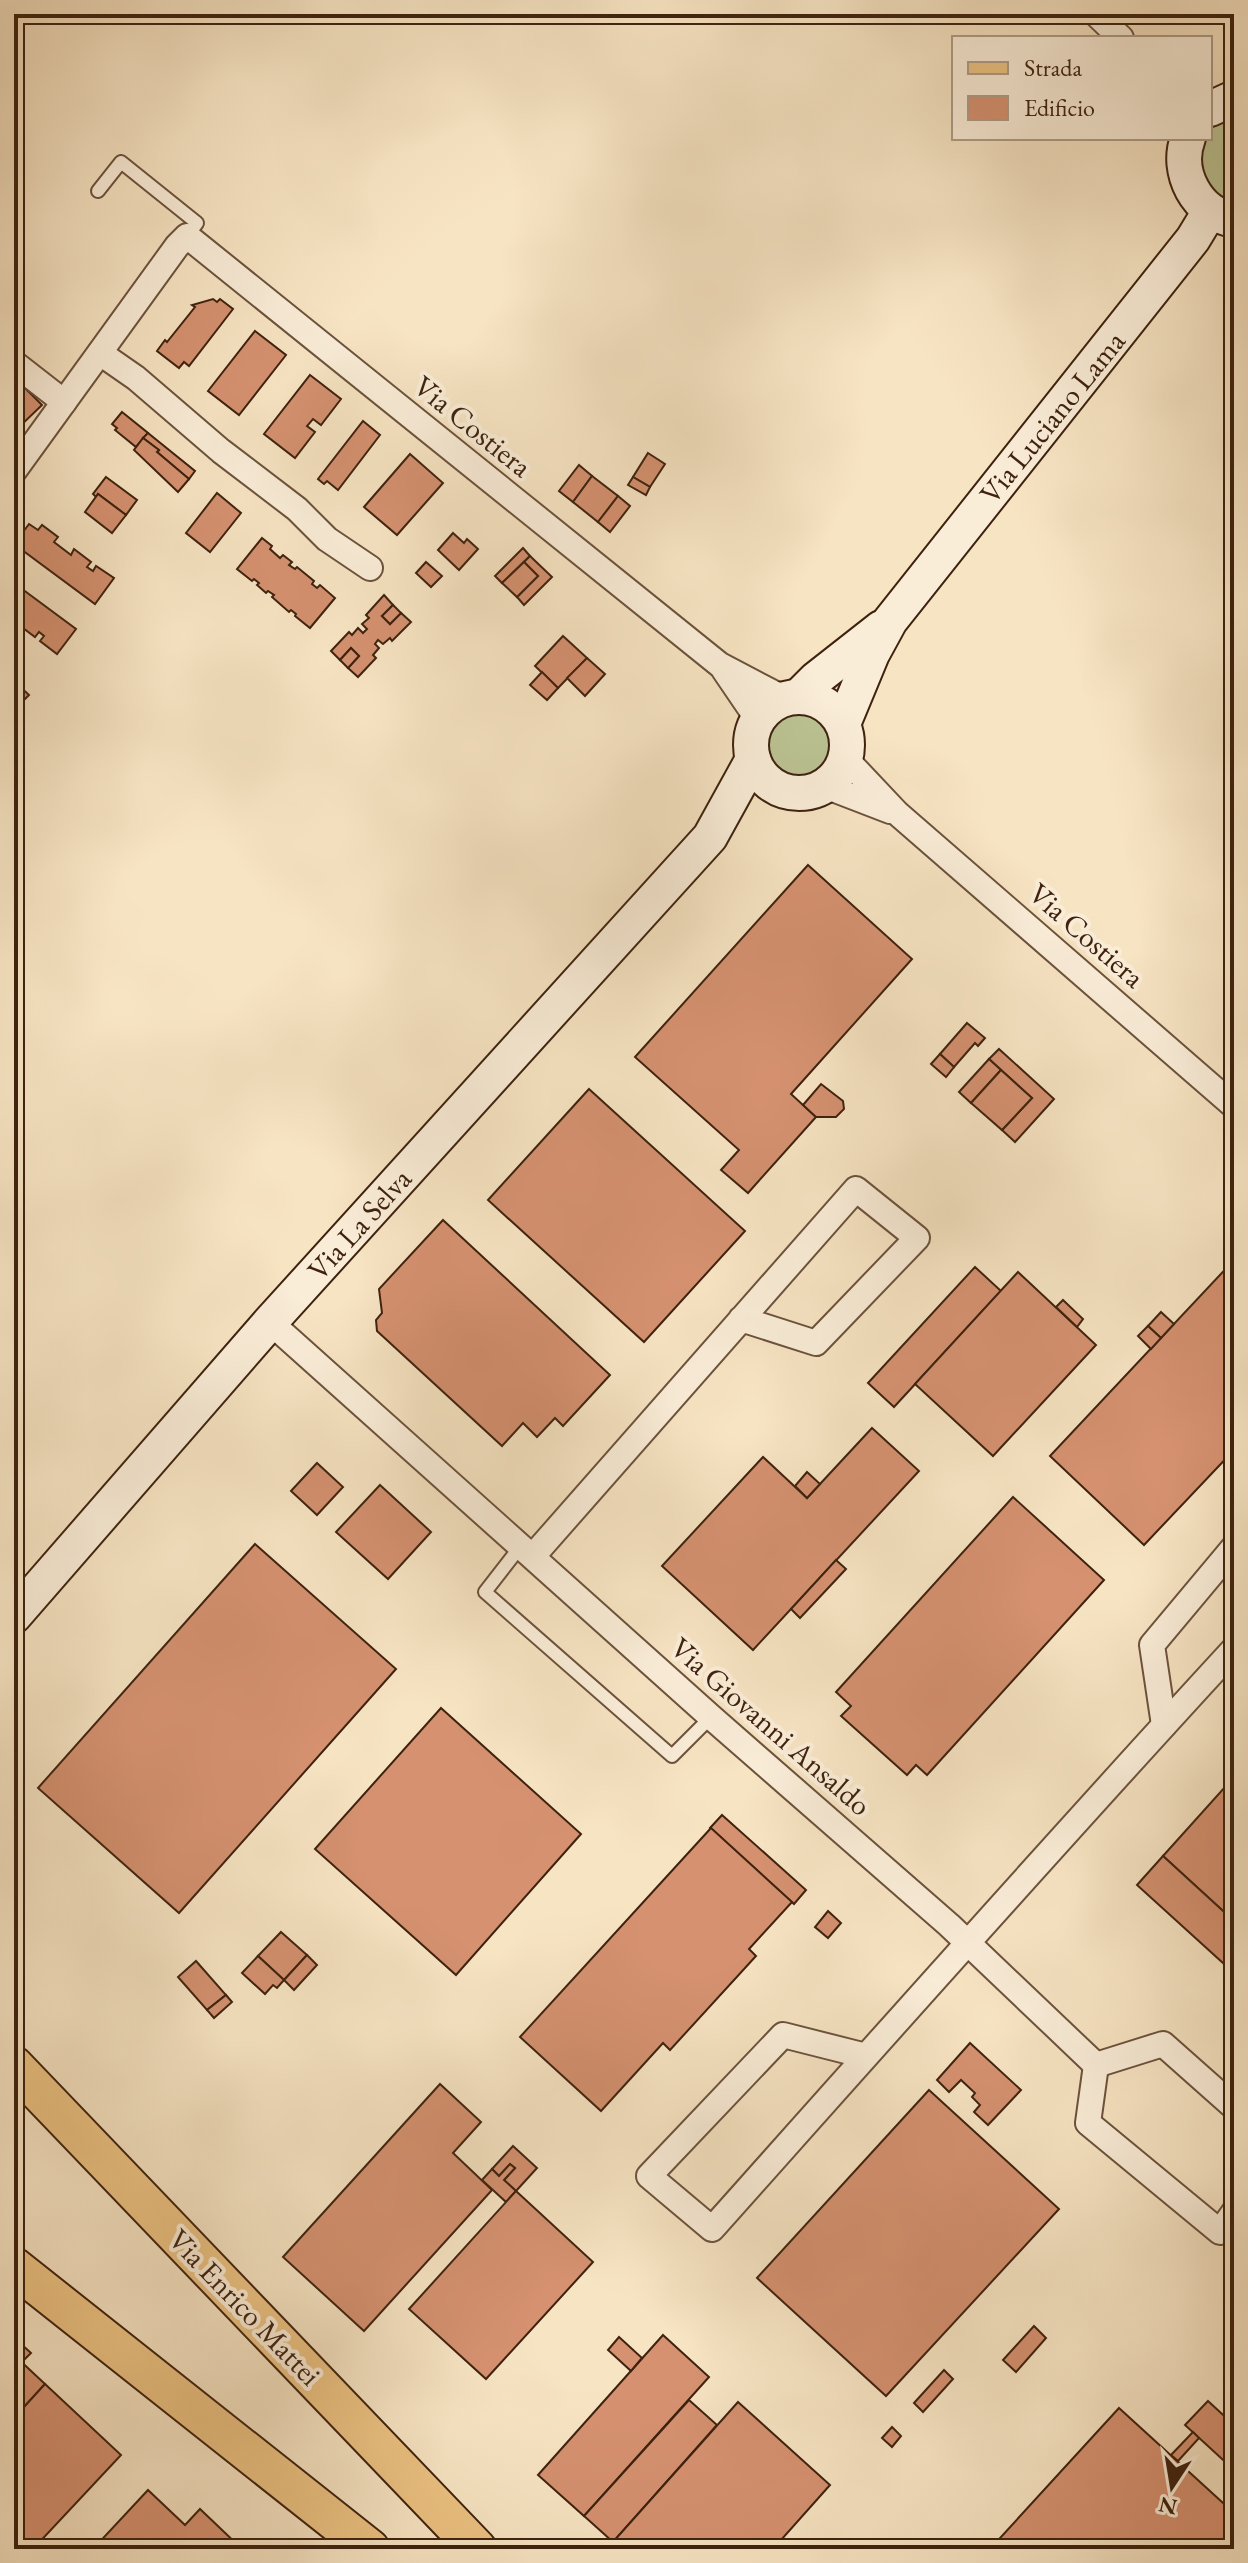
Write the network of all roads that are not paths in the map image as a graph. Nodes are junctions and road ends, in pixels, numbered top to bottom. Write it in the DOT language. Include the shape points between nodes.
graph roads {
  1 [pos="1096,14"];
  2 [pos="1119,36"];
  3 [pos="1234,98"];
  4 [pos="1212,108"];
  5 [pos="1187,140"];
  6 [pos="98,191"];
  7 [pos="1222,216"];
  8 [pos="187,236"];
  9 [pos="100,353"];
  10 [pos="14,363"];
  11 [pos="64,402"];
  12 [pos="14,471"];
  13 [pos="370,568"];
  14 [pos="890,621"];
  15 [pos="720,665"];
  16 [pos="791,698"];
  17 [pos="758,720"];
  18 [pos="843,724"];
  19 [pos="753,759"];
  20 [pos="846,759"];
  21 [pos="825,786"];
  22 [pos="783,790"];
  23 [pos="897,813"];
  24 [pos="710,837"];
  25 [pos="1234,1106"];
  26 [pos="741,1319"];
  27 [pos="270,1322"];
  28 [pos="1234,1547"];
  29 [pos="526,1552"];
  30 [pos="14,1616"];
  31 [pos="1234,1649"];
  32 [pos="711,1717"];
  33 [pos="1164,1725"];
  34 [pos="967,1942"];
  35 [pos="866,2056"];
  36 [pos="1096,2065"];
  37 [pos="14,2066"];
  38 [pos="1234,2107"];
  39 [pos="1234,2212"];
  40 [pos="14,2267"];
  41 [pos="370,2549"];
  42 [pos="477,2549"];
  1 -- 2 [label="street"];
  3 -- 4 [label="street"];
  5 -- 7 [label="street, Via Luciano Lama" via="1183,165 1188,183 1197,198"];
  6 -- 8 [label="lane" via="121,162 197,223"];
  7 -- 14 [label="street, Via Luciano Lama" via="1183,252"];
  8 -- 9 [label="street"];
  8 -- 15 [label="street, Via Costiera"];
  9 -- 11 [label="street"];
  9 -- 13 [label="street" via="297,509 327,539"];
  10 -- 11 [label="street"];
  11 -- 12 [label="street"];
  14 -- 16 [label="street, Via Luciano Lama"];
  14 -- 18 [label="street, Via Luciano Lama"];
  15 -- 16 [label="street, Via Costiera"];
  15 -- 17 [label="street, Via Costiera"];
  16 -- 17 [label="street"];
  16 -- 18 [label="street" via="825,704"];
  17 -- 19 [label="street"];
  18 -- 20 [label="street"];
  19 -- 22 [label="street" via="759,772"];
  19 -- 24 [label="street, Via La Selva"];
  20 -- 21 [label="street"];
  20 -- 23 [label="street, Via Costiera"];
  21 -- 22 [label="street" via="812,792"];
  21 -- 23 [label="street, Via Costiera"];
  22 -- 24 [label="street, Via La Selva"];
  23 -- 25 [label="street, Via Costiera"];
  24 -- 27 [label="street, Via La Selva"];
  26 -- 26 [label="street" via="856,1189 917,1238 816,1343"];
  26 -- 29 [label="street"];
  27 -- 29 [label="street, Via Giovanni Ansaldo"];
  27 -- 30 [label="street, Via La Selva"];
  28 -- 33 [label="street" via="1152,1645"];
  29 -- 32 [label="street, Via Giovanni Ansaldo"];
  29 -- 32 [label="lane" via="485,1592 672,1756"];
  31 -- 33 [label="street"];
  32 -- 34 [label="street, Via Giovanni Ansaldo"];
  33 -- 34 [label="street"];
  34 -- 35 [label="street"];
  34 -- 36 [label="street, Via Giovanni Ansaldo"];
  35 -- 35 [label="street" via="783,2035 649,2176 712,2229"];
  36 -- 38 [label="street" via="1163,2044"];
  36 -- 39 [label="street" via="1088,2123 1220,2232"];
  37 -- 42 [label="main road, Via Enrico Mattei"];
  40 -- 41 [label="main road"];
}
